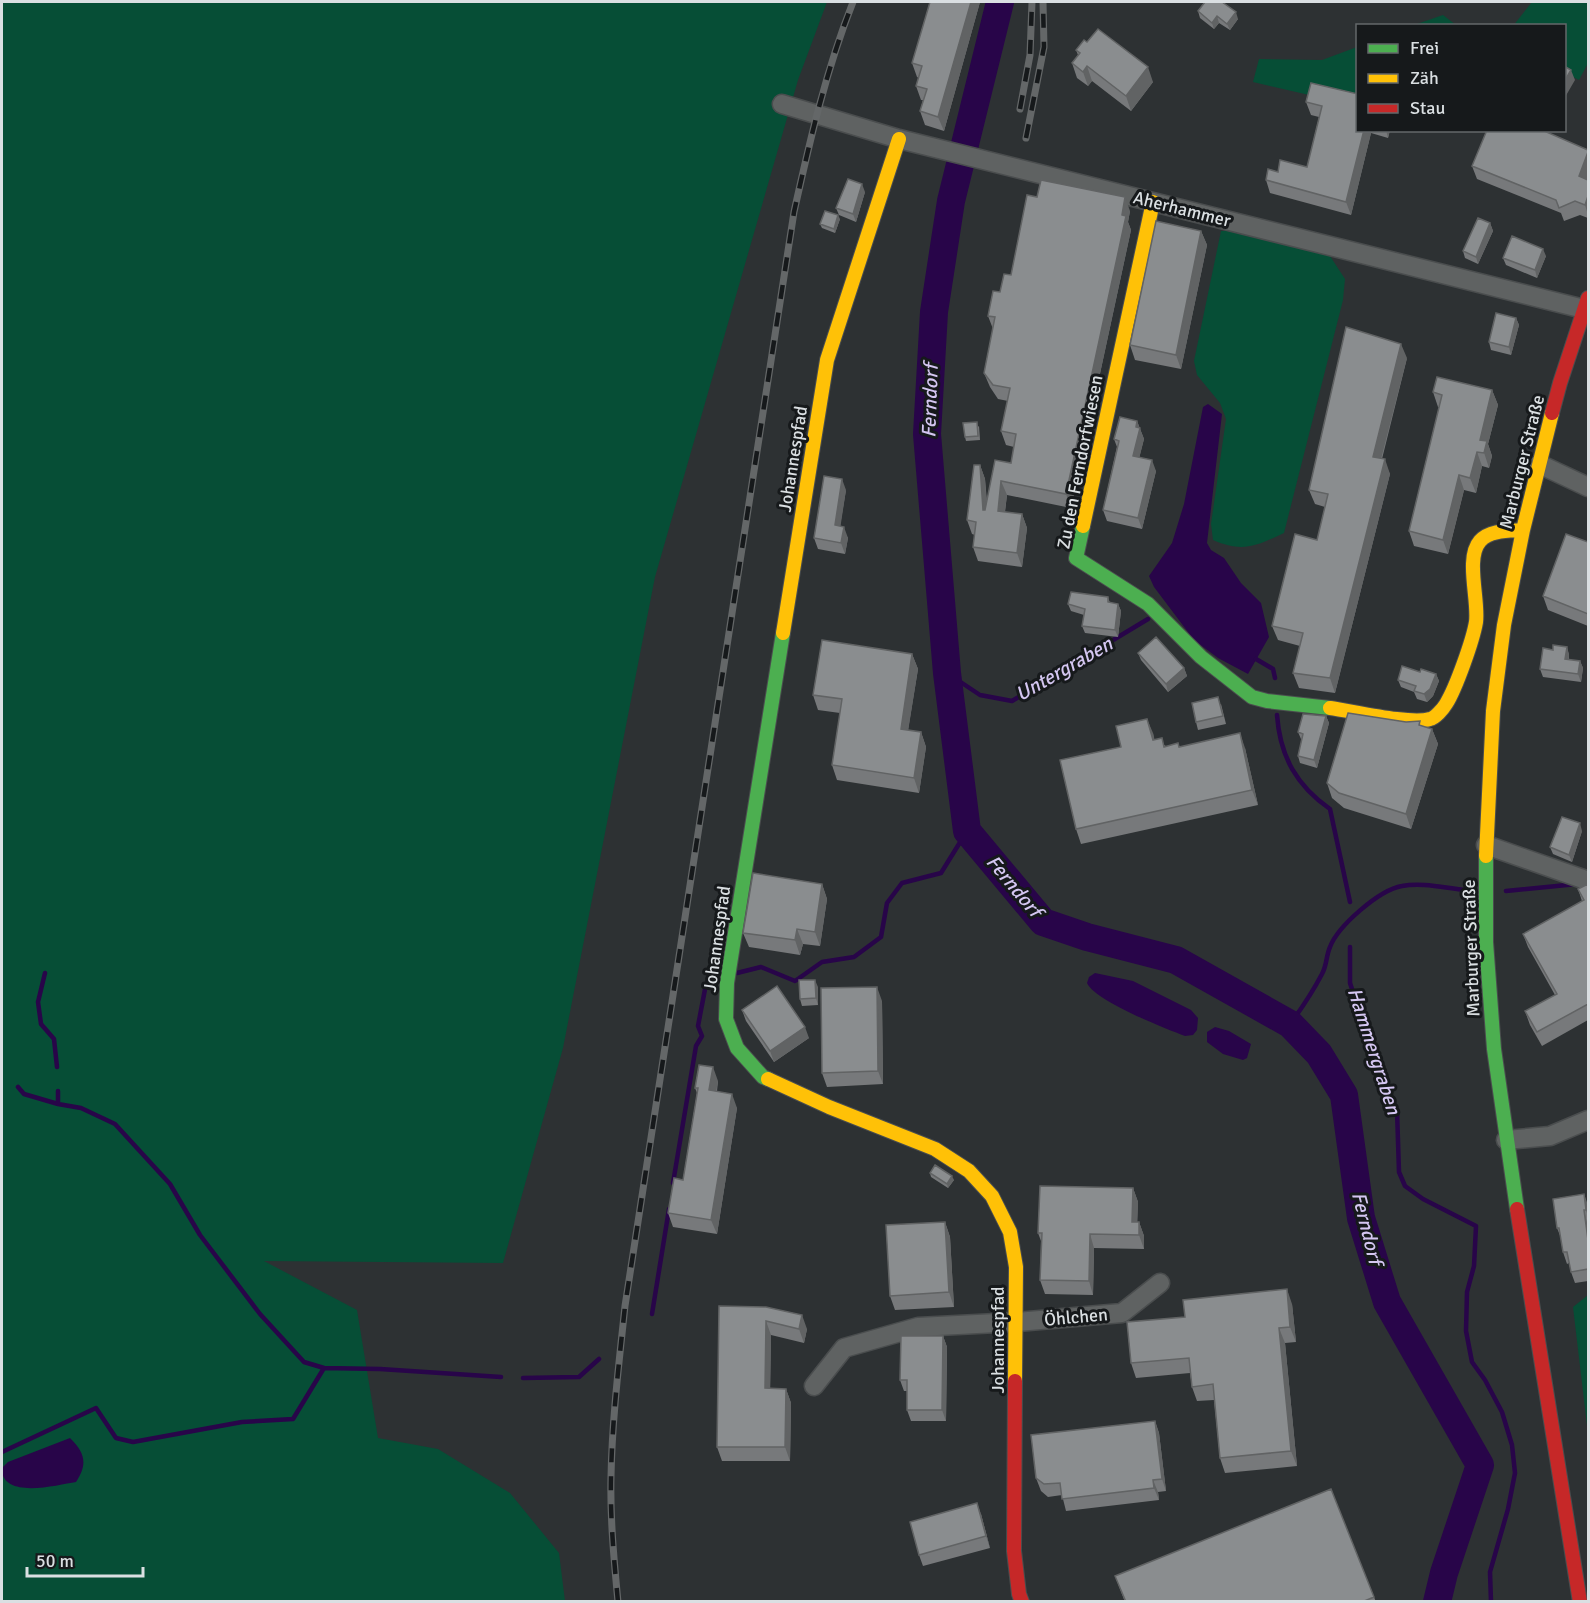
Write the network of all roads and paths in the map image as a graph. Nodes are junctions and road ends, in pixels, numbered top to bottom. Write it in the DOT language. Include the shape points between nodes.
graph roads {
  1 [pos="782,104"];
  2 [pos="899,140"];
  3 [pos="1153,202"];
  4 [pos="1586,303"];
  5 [pos="1539,464"];
  6 [pos="1588,487"];
  7 [pos="1523,530"];
  8 [pos="1486,844"];
  9 [pos="1583,879"];
  10 [pos="1588,1120"];
  11 [pos="1506,1140"];
  12 [pos="1160,1283"];
  13 [pos="1017,1322"];
  14 [pos="814,1386"];
  15 [pos="1022,1602"];
  16 [pos="1580,1602"];
  1 -- 2 [label="street, Aherhammer"];
  2 -- 3 [label="street, Aherhammer"];
  2 -- 13 [label="street, Johannespfad" via="827,360 727,983 726,1019 737,1048 763,1077 935,1149 969,1171 992,1196 1010,1232 1016,1267"];
  3 -- 4 [label="street, Aherhammer"];
  3 -- 7 [label="street, Zu den Ferndorfwiesen" via="1076,558 1148,604 1201,657 1252,698 1414,721 1432,719 1446,705 1464,661 1476,623 1473,568 1474,552 1480,541 1492,533"];
  4 -- 5 [label="street, Marburger Straße"];
  5 -- 6 [label="street"];
  5 -- 7 [label="street, Marburger Straße"];
  7 -- 8 [label="street, Marburger Straße" via="1504,625 1493,711"];
  8 -- 9 [label="street"];
  8 -- 11 [label="street, Marburger Straße" via="1486,942"];
  10 -- 11 [label="street" via="1550,1136"];
  11 -- 16 [label="street, Marburger Straße"];
  12 -- 13 [label="street, Öhlchen" via="1122,1313"];
  13 -- 14 [label="street, Öhlchen" via="918,1327 844,1348"];
  13 -- 15 [label="street, Johannespfad" via="1014,1551"];
}
